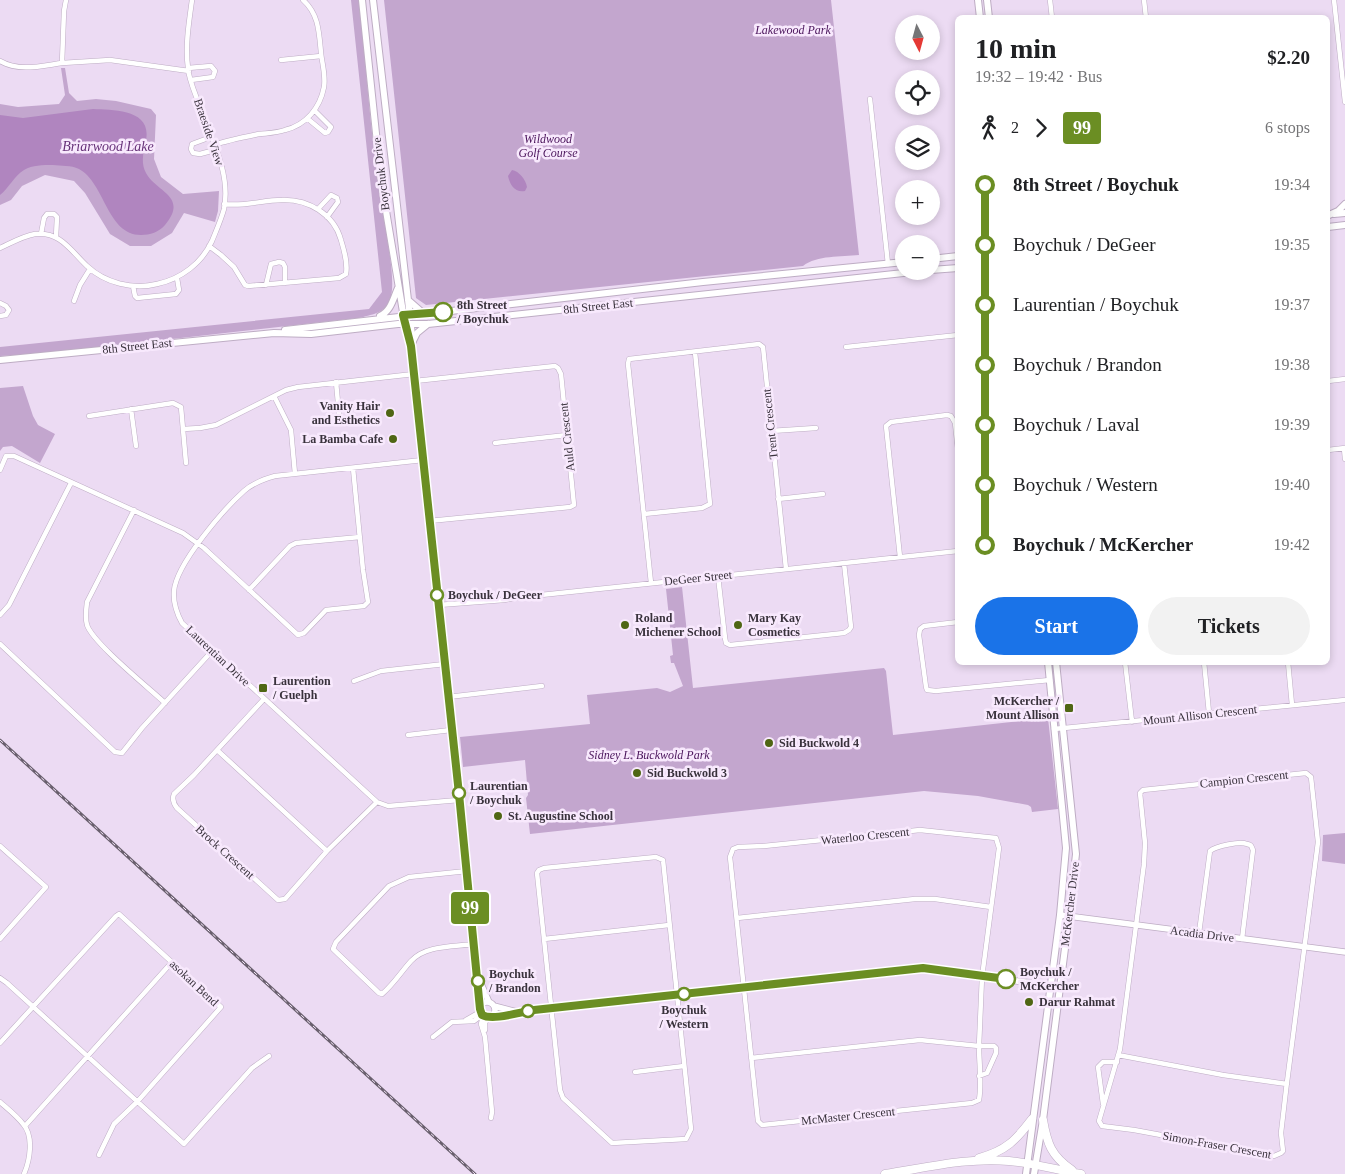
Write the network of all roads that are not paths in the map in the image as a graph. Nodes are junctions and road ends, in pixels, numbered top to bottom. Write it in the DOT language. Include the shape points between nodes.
graph roads {
  1 [pos="66,0"];
  2 [pos="192,0"];
  3 [pos="303,0"];
  4 [pos="362,0"];
  5 [pos="373,0"];
  6 [pos="978,0"];
  7 [pos="987,0"];
  8 [pos="1050,0"];
  9 [pos="1144,0"];
  10 [pos="1334,0"];
  11 [pos="310,2"];
  12 [pos="980,15"];
  13 [pos="989,15"];
  14 [pos="1052,15"];
  15 [pos="1146,15"];
  16 [pos="321,56"];
  17 [pos="281,60"];
  18 [pos="0,61"];
  19 [pos="62,63"];
  20 [pos="188,70"];
  21 [pos="191,80"];
  22 [pos="870,99"];
  23 [pos="1345,102"];
  24 [pos="315,111"];
  25 [pos="308,119"];
  26 [pos="211,137"];
  27 [pos="215,147"];
  28 [pos="224,204"];
  29 [pos="1345,204"];
  30 [pos="318,209"];
  31 [pos="1345,213"];
  32 [pos="1330,214"];
  33 [pos="1330,215"];
  34 [pos="327,217"];
  35 [pos="1345,225"];
  36 [pos="1330,227"];
  37 [pos="41,234"];
  38 [pos="56,236"];
  39 [pos="209,246"];
  40 [pos="0,248"];
  41 [pos="955,256"];
  42 [pos="940,258"];
  43 [pos="895,263"];
  44 [pos="888,264"];
  45 [pos="955,268"];
  46 [pos="90,269"];
  47 [pos="940,269"];
  48 [pos="895,274"];
  49 [pos="177,278"];
  50 [pos="285,283"];
  51 [pos="266,285"];
  52 [pos="134,286"];
  53 [pos="398,288"];
  54 [pos="408,299"];
  55 [pos="74,301"];
  56 [pos="0,303"];
  57 [pos="424,314"];
  58 [pos="406,315"];
  59 [pos="0,316"];
  60 [pos="374,318"];
  61 [pos="408,324"];
  62 [pos="428,324"];
  63 [pos="274,333"];
  64 [pos="955,335"];
  65 [pos="412,344"];
  66 [pos="846,346"];
  67 [pos="695,352"];
  68 [pos="0,359"];
  69 [pos="414,374"];
  70 [pos="1345,379"];
  71 [pos="415,381"];
  72 [pos="1330,381"];
  73 [pos="336,382"];
  74 [pos="274,396"];
  75 [pos="131,409"];
  76 [pos="339,413"];
  77 [pos="89,416"];
  78 [pos="955,423"];
  79 [pos="816,428"];
  80 [pos="183,429"];
  81 [pos="771,431"];
  82 [pos="566,436"];
  83 [pos="495,443"];
  84 [pos="136,446"];
  85 [pos="1344,448"];
  86 [pos="1330,450"];
  87 [pos="423,460"];
  88 [pos="1345,460"];
  89 [pos="186,463"];
  90 [pos="353,468"];
  91 [pos="0,470"];
  92 [pos="295,474"];
  93 [pos="71,483"];
  94 [pos="823,494"];
  95 [pos="778,499"];
  96 [pos="134,510"];
  97 [pos="644,514"];
  98 [pos="429,521"];
  99 [pos="360,537"];
  100 [pos="198,543"];
  101 [pos="955,551"];
  102 [pos="900,557"];
  103 [pos="844,563"];
  104 [pos="786,569"];
  105 [pos="718,576"];
  106 [pos="651,583"];
  107 [pos="250,590"];
  108 [pos="438,605"];
  109 [pos="0,615"];
  110 [pos="955,622"];
  111 [pos="0,644"];
  112 [pos="212,651"];
  113 [pos="445,664"];
  114 [pos="1048,665"];
  115 [pos="1056,665"];
  116 [pos="1125,665"];
  117 [pos="1204,665"];
  118 [pos="1288,665"];
  119 [pos="1050,680"];
  120 [pos="354,681"];
  121 [pos="542,686"];
  122 [pos="448,697"];
  123 [pos="264,698"];
  124 [pos="1345,700"];
  125 [pos="165,703"];
  126 [pos="1292,705"];
  127 [pos="1209,713"];
  128 [pos="1132,722"];
  129 [pos="1063,728"];
  130 [pos="1054,729"];
  131 [pos="451,730"];
  132 [pos="408,735"];
  133 [pos="217,750"];
  134 [pos="460,800"];
  135 [pos="377,802"];
  136 [pos="0,846"];
  137 [pos="327,851"];
  138 [pos="467,871"];
  139 [pos="991,907"];
  140 [pos="1060,916"];
  141 [pos="1069,917"];
  142 [pos="736,918"];
  143 [pos="668,925"];
  144 [pos="1136,926"];
  145 [pos="1199,933"];
  146 [pos="544,938"];
  147 [pos="0,939"];
  148 [pos="1242,939"];
  149 [pos="474,944"];
  150 [pos="1304,947"];
  151 [pos="1345,952"];
  152 [pos="172,962"];
  153 [pos="982,977"];
  154 [pos="0,978"];
  155 [pos="478,984"];
  156 [pos="1050,986"];
  157 [pos="1060,987"];
  158 [pos="745,988"];
  159 [pos="676,995"];
  160 [pos="492,1004"];
  161 [pos="33,1007"];
  162 [pos="551,1008"];
  163 [pos="517,1012"];
  164 [pos="484,1014"];
  165 [pos="434,1037"];
  166 [pos="0,1043"];
  167 [pos="979,1046"];
  168 [pos="87,1055"];
  169 [pos="1118,1055"];
  170 [pos="269,1056"];
  171 [pos="751,1058"];
  172 [pos="1116,1062"];
  173 [pos="684,1066"];
  174 [pos="635,1072"];
  175 [pos="979,1076"];
  176 [pos="1286,1084"];
  177 [pos="0,1102"];
  178 [pos="137,1102"];
  179 [pos="1103,1107"];
  180 [pos="491,1118"];
  181 [pos="1032,1119"];
  182 [pos="1043,1120"];
  183 [pos="25,1126"];
  184 [pos="99,1155"];
  185 [pos="962,1162"];
  186 [pos="1033,1168"];
  187 [pos="24,1174"];
  188 [pos="885,1174"];
  189 [pos="1026,1174"];
  190 [pos="1078,1174"];
  1 -- 19 [label="street"];
  2 -- 20 [label="street, Braeside View"];
  3 -- 11 [label="street"];
  4 -- 53 [label="main road, Boychuk Drive" via="381,181"];
  5 -- 54 [label="main road, Boychuk Drive"];
  6 -- 12 [label="main road"];
  7 -- 13 [label="main road"];
  8 -- 14 [label="street"];
  9 -- 15 [label="street"];
  10 -- 23 [label="street"];
  11 -- 16 [label="street" via="318,25"];
  16 -- 17 [label="street"];
  16 -- 24 [label="street" via="324,86"];
  18 -- 19 [label="street" via="23,68"];
  19 -- 20 [label="street" via="110,60"];
  20 -- 21 [label="street, Braeside View"];
  20 -- 21 [label="street" via="211,66 215,72 213,77"];
  21 -- 26 [label="street, Braeside View"];
  22 -- 44 [label="street"];
  24 -- 25 [label="street"];
  24 -- 25 [label="street" via="329,123 328,132"];
  25 -- 27 [label="street" via="284,131"];
  26 -- 27 [label="street, Braeside View"];
  26 -- 27 [label="street" via="192,144 191,149 193,153 200,154"];
  27 -- 28 [label="street, Braeside View" via="224,179"];
  28 -- 30 [label="street" via="282,200 298,201"];
  28 -- 39 [label="street, Braeside View"];
  29 -- 32 [label="main road"];
  30 -- 34 [label="street"];
  30 -- 34 [label="street" via="331,195 335,196 338,202"];
  31 -- 33 [label="main road"];
  34 -- 50 [label="street" via="340,235 346,274 339,278"];
  35 -- 36 [label="main road"];
  37 -- 38 [label="street"];
  37 -- 38 [label="street" via="44,218 47,214 54,214 57,217"];
  37 -- 40 [label="street" via="27,236"];
  38 -- 46 [label="street, Braeside View"];
  39 -- 49 [label="street, Braeside View" via="190,269"];
  39 -- 51 [label="street" via="234,267 245,285"];
  41 -- 42 [label="main road"];
  43 -- 44 [label="main road, 8th Street East"];
  44 -- 57 [label="main road, 8th Street East"];
  45 -- 47 [label="main road"];
  46 -- 52 [label="street, Braeside View" via="112,281"];
  46 -- 55 [label="street"];
  48 -- 62 [label="main road, 8th Street East"];
  49 -- 52 [label="street, Braeside View" via="154,285"];
  49 -- 52 [label="street, Braeside View" via="180,290 176,294 137,298"];
  50 -- 51 [label="street"];
  50 -- 51 [label="street" via="283,263 274,262"];
  53 -- 58 [label="main road, Boychuk Drive"];
  53 -- 60 [label="main road" via="386,313"];
  54 -- 57 [label="main road"];
  54 -- 58 [label="main road, Boychuk Drive"];
  56 -- 59 [label="street" via="9,310"];
  57 -- 58 [label="main road, 8th Street East"];
  58 -- 60 [label="main road, 8th Street East"];
  58 -- 61 [label="main road, Boychuk Drive"];
  60 -- 63 [label="main road, 8th Street East"];
  61 -- 62 [label="main road, 8th Street East"];
  61 -- 63 [label="main road, 8th Street East" via="311,334"];
  61 -- 65 [label="street, Boychuk Drive"];
  62 -- 65 [label="main road" via="417,333"];
  63 -- 68 [label="main road, 8th Street East"];
  64 -- 66 [label="street"];
  65 -- 69 [label="street, Boychuk Drive"];
  67 -- 81 [label="street, Trent Crescent" via="759,344 762,347"];
  67 -- 97 [label="street" via="710,504 702,508"];
  67 -- 97 [label="street, Trent Crescent" via="637,358 628,364"];
  69 -- 71 [label="street, Boychuk Drive"];
  69 -- 73 [label="street"];
  70 -- 72 [label="street"];
  71 -- 82 [label="street, Auld Crescent" via="555,366 562,374"];
  71 -- 87 [label="street, Boychuk Drive"];
  73 -- 74 [label="street" via="298,387"];
  73 -- 76 [label="street"];
  74 -- 80 [label="street" via="216,425"];
  74 -- 92 [label="street" via="291,430"];
  75 -- 77 [label="street"];
  75 -- 80 [label="street" via="178,404"];
  75 -- 84 [label="street"];
  78 -- 102 [label="street" via="947,415 891,422 886,426"];
  79 -- 81 [label="street"];
  80 -- 89 [label="street"];
  81 -- 95 [label="street, Trent Crescent"];
  82 -- 83 [label="street"];
  82 -- 98 [label="street, Auld Crescent" via="575,502 572,506"];
  85 -- 86 [label="street"];
  85 -- 88 [label="street"];
  87 -- 90 [label="street, Laurentian Drive"];
  87 -- 98 [label="street, Boychuk Drive"];
  90 -- 92 [label="street, Laurentian Drive"];
  90 -- 99 [label="street"];
  91 -- 93 [label="street" via="6,456 14,456"];
  92 -- 100 [label="street, Laurentian Drive" via="261,480 245,490"];
  93 -- 96 [label="street"];
  93 -- 109 [label="street" via="9,605"];
  94 -- 95 [label="street"];
  95 -- 104 [label="street, Trent Crescent"];
  96 -- 100 [label="street"];
  96 -- 125 [label="street" via="87,602 87,625 101,645"];
  97 -- 106 [label="street, Trent Crescent"];
  98 -- 108 [label="street, Boychuk Drive"];
  99 -- 107 [label="street" via="296,543"];
  99 -- 107 [label="street" via="368,602 364,606 326,610 304,633 298,634"];
  100 -- 107 [label="street"];
  100 -- 112 [label="street, Laurentian Drive" via="179,574 174,590 174,609 182,623"];
  101 -- 102 [label="street, DeGeer Street"];
  102 -- 103 [label="street, DeGeer Street"];
  103 -- 104 [label="street, DeGeer Street"];
  103 -- 105 [label="street" via="851,627 844,634 730,645 725,638"];
  104 -- 105 [label="street, DeGeer Street"];
  105 -- 106 [label="street, DeGeer Street"];
  106 -- 108 [label="street, DeGeer Street"];
  108 -- 113 [label="street, Boychuk Drive"];
  110 -- 119 [label="street" via="920,629 926,688 930,692"];
  111 -- 125 [label="street" via="115,752 122,753"];
  112 -- 123 [label="street, Laurentian Drive"];
  112 -- 125 [label="street"];
  113 -- 120 [label="street" via="381,671"];
  113 -- 122 [label="street, Boychuk Drive"];
  114 -- 119 [label="main road, McKercher Drive"];
  115 -- 129 [label="main road, McKercher Drive"];
  116 -- 128 [label="street"];
  117 -- 127 [label="street"];
  118 -- 126 [label="street"];
  119 -- 130 [label="main road, McKercher Drive"];
  121 -- 122 [label="street"];
  122 -- 131 [label="street, Boychuk Drive"];
  123 -- 133 [label="street, Brock Crescent"];
  123 -- 135 [label="street, Laurentian Drive"];
  124 -- 126 [label="street, Mount Allison Crescent"];
  126 -- 127 [label="street, Mount Allison Crescent"];
  127 -- 128 [label="street, Mount Allison Crescent"];
  128 -- 129 [label="street, Mount Allison Crescent"];
  129 -- 130 [label="street, Mount Allison Crescent"];
  129 -- 141 [label="main road, McKercher Drive" via="1076,854"];
  130 -- 140 [label="main road, McKercher Drive" via="1066,848"];
  131 -- 132 [label="street"];
  131 -- 134 [label="street, Boychuk Drive"];
  133 -- 137 [label="street"];
  133 -- 137 [label="street, Brock Crescent" via="174,794 173,801 218,846 278,900 285,899"];
  134 -- 135 [label="street" via="388,806"];
  134 -- 138 [label="street, Boychuk Drive"];
  135 -- 137 [label="street, Brock Crescent"];
  136 -- 147 [label="street" via="46,887"];
  138 -- 149 [label="street, Boychuk Drive"];
  138 -- 149 [label="street" via="409,877 389,886 333,949 382,994 421,953"];
  139 -- 142 [label="street" via="915,899"];
  139 -- 142 [label="street, Waterloo Crescent" via="999,848 996,838 920,830 733,849 730,858"];
  139 -- 153 [label="street, Waterloo Crescent"];
  140 -- 141 [label="street, Acadia Drive"];
  140 -- 156 [label="main road, McKercher Drive"];
  141 -- 144 [label="street, Acadia Drive"];
  141 -- 157 [label="main road, McKercher Drive"];
  142 -- 158 [label="street, Waterloo Crescent"];
  143 -- 146 [label="street"];
  143 -- 146 [label="street" via="663,860 660,858 544,868 537,873"];
  143 -- 159 [label="street"];
  144 -- 145 [label="street, Acadia Drive"];
  144 -- 150 [label="street, Campion Crescent" via="1145,854 1140,793 1143,790 1306,773 1310,777 1318,842"];
  144 -- 169 [label="street, Simon-Fraser Crescent"];
  145 -- 148 [label="street, Acadia Drive"];
  145 -- 148 [label="street" via="1210,851 1215,847 1246,844 1253,850"];
  146 -- 162 [label="street"];
  148 -- 150 [label="street, Acadia Drive"];
  149 -- 155 [label="street, Boychuk Drive"];
  150 -- 151 [label="street, Acadia Drive"];
  150 -- 176 [label="street, Simon-Fraser Crescent"];
  152 -- 161 [label="street, asokan Bend" via="119,914"];
  152 -- 168 [label="street"];
  152 -- 178 [label="street, asokan Bend" via="221,1007"];
  153 -- 156 [label="street"];
  153 -- 158 [label="street" via="923,968"];
  153 -- 167 [label="street, McMaster Crescent"];
  154 -- 161 [label="street"];
  155 -- 160 [label="street, Boychuk Drive"];
  155 -- 164 [label="street, Boychuk Drive"];
  156 -- 157 [label="street"];
  156 -- 181 [label="main road, McKercher Drive"];
  157 -- 182 [label="main road, McKercher Drive"];
  158 -- 159 [label="street"];
  158 -- 171 [label="street, McMaster Crescent"];
  159 -- 162 [label="street"];
  159 -- 173 [label="street"];
  160 -- 163 [label="street"];
  160 -- 164 [label="street" via="494,1013"];
  160 -- 164 [label="street" via="482,1004"];
  161 -- 166 [label="street"];
  161 -- 168 [label="street"];
  162 -- 163 [label="street"];
  162 -- 173 [label="street" via="563,1098 612,1143 686,1139 691,1129"];
  163 -- 164 [label="street" via="506,1016"];
  164 -- 165 [label="street" via="452,1022"];
  164 -- 180 [label="street" via="481,1024"];
  167 -- 171 [label="street" via="920,1040"];
  167 -- 175 [label="street, McMaster Crescent"];
  167 -- 175 [label="street" via="996,1048 996,1053 987,1073"];
  168 -- 178 [label="street"];
  168 -- 183 [label="street"];
  169 -- 172 [label="street, Simon-Fraser Crescent"];
  169 -- 176 [label="street" via="1223,1076"];
  170 -- 178 [label="street" via="252,1068 184,1144"];
  171 -- 175 [label="street, McMaster Crescent" via="758,1121 762,1125 972,1103 979,1100"];
  172 -- 179 [label="street, Simon-Fraser Crescent"];
  172 -- 179 [label="street, Simon-Fraser Crescent" via="1103,1062 1098,1067"];
  173 -- 174 [label="street"];
  176 -- 179 [label="street, Simon-Fraser Crescent" via="1281,1133 1283,1150 1277,1156 1102,1126 1099,1121"];
  177 -- 183 [label="street"];
  178 -- 184 [label="street" via="114,1124"];
  181 -- 185 [label="highway" via="1013,1143 996,1154"];
  181 -- 186 [label="main road, McKercher Drive"];
  182 -- 186 [label="main road, McKercher Drive"];
  182 -- 190 [label="highway" via="1047,1142 1056,1156"];
  183 -- 187 [label="street" via="30,1142 29,1162"];
  185 -- 186 [label="highway" via="998,1160"];
  185 -- 188 [label="highway"];
  186 -- 189 [label="main road, McKercher Drive"];
  186 -- 190 [label="highway"];
}
